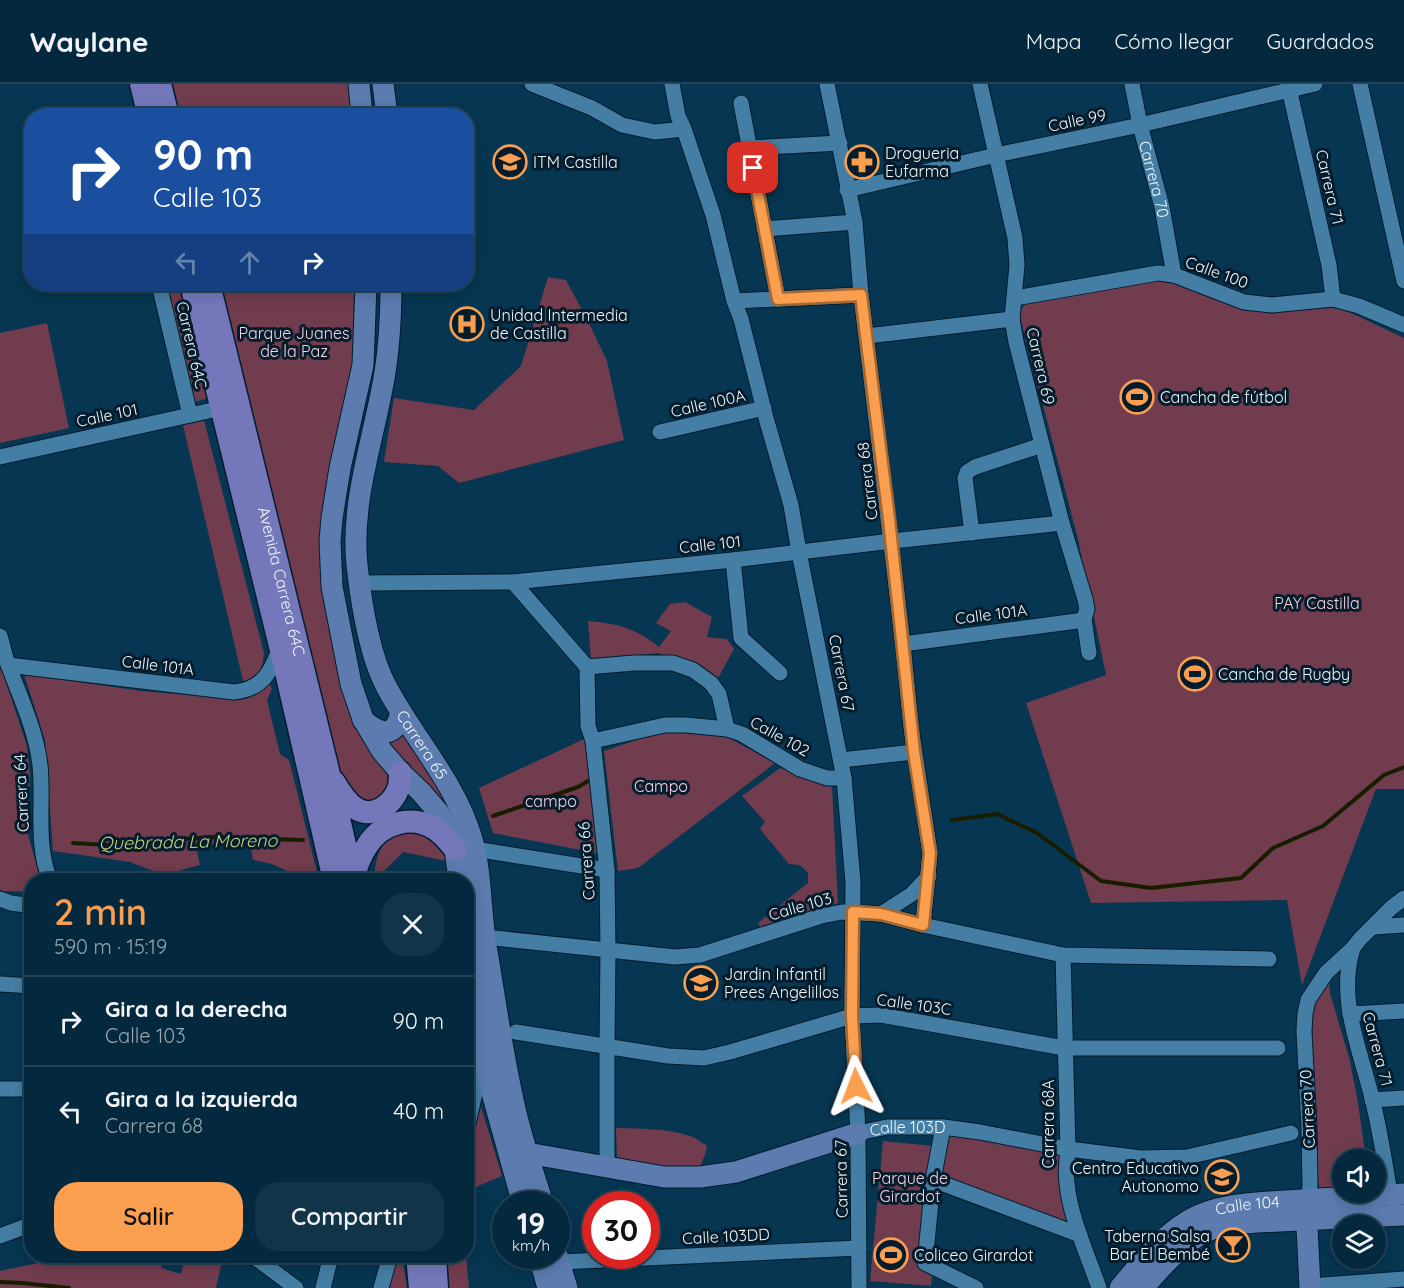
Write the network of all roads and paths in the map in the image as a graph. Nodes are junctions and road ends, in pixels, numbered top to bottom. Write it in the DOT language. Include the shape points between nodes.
graph roads {
  1 [pos="141,84"];
  2 [pos="160,84"];
  3 [pos="359,84"];
  4 [pos="384,84"];
  5 [pos="532,84"];
  6 [pos="672,84"];
  7 [pos="827,84"];
  8 [pos="980,84"];
  9 [pos="1132,84"];
  10 [pos="1315,84"];
  11 [pos="1360,84"];
  12 [pos="1288,87"];
  13 [pos="741,103"];
  14 [pos="145,108"];
  15 [pos="166,108"];
  16 [pos="361,108"];
  17 [pos="386,108"];
  18 [pos="1140,125"];
  19 [pos="684,129"];
  20 [pos="840,143"];
  21 [pos="748,148"];
  22 [pos="996,155"];
  23 [pos="848,190"];
  24 [pos="855,222"];
  25 [pos="764,229"];
  26 [pos="1174,275"];
  27 [pos="1404,281"];
  28 [pos="161,291"];
  29 [pos="193,291"];
  30 [pos="210,291"];
  31 [pos="366,291"];
  32 [pos="391,291"];
  33 [pos="861,295"];
  34 [pos="1015,298"];
  35 [pos="778,299"];
  36 [pos="1333,299"];
  37 [pos="734,301"];
  38 [pos="1012,319"];
  39 [pos="1404,325"];
  40 [pos="867,336"];
  41 [pos="222,408"];
  42 [pos="764,408"];
  43 [pos="190,415"];
  44 [pos="660,432"];
  45 [pos="1042,445"];
  46 [pos="0,457"];
  47 [pos="1062,523"];
  48 [pos="972,533"];
  49 [pos="892,541"];
  50 [pos="799,552"];
  51 [pos="734,560"];
  52 [pos="513,582"];
  53 [pos="360,583"];
  54 [pos="1084,619"];
  55 [pos="0,636"];
  56 [pos="903,644"];
  57 [pos="280,646"];
  58 [pos="1089,653"];
  59 [pos="8,665"];
  60 [pos="588,667"];
  61 [pos="780,673"];
  62 [pos="401,712"];
  63 [pos="363,719"];
  64 [pos="727,729"];
  65 [pos="593,741"];
  66 [pos="914,752"];
  67 [pos="841,760"];
  68 [pos="328,770"];
  69 [pos="400,772"];
  70 [pos="844,778"];
  71 [pos="465,849"];
  72 [pos="607,870"];
  73 [pos="48,873"];
  74 [pos="332,873"];
  75 [pos="351,873"];
  76 [pos="355,873"];
  77 [pos="460,873"];
  78 [pos="468,873"];
  79 [pos="929,876"];
  80 [pos="1404,898"];
  81 [pos="0,899"];
  82 [pos="24,905"];
  83 [pos="853,912"];
  84 [pos="881,914"];
  85 [pos="474,921"];
  86 [pos="923,925"];
  87 [pos="1404,925"];
  88 [pos="1373,927"];
  89 [pos="476,937"];
  90 [pos="1353,948"];
  91 [pos="608,950"];
  92 [pos="1063,956"];
  93 [pos="1269,958"];
  94 [pos="0,984"];
  95 [pos="24,986"];
  96 [pos="1404,1011"];
  97 [pos="1350,1014"];
  98 [pos="852,1016"];
  99 [pos="516,1032"];
  100 [pos="607,1047"];
  101 [pos="1064,1048"];
  102 [pos="1278,1048"];
  103 [pos="483,1053"];
  104 [pos="0,1089"];
  105 [pos="24,1089"];
  106 [pos="474,1095"];
  107 [pos="1404,1098"];
  108 [pos="1372,1100"];
  109 [pos="943,1127"];
  110 [pos="858,1133"];
  111 [pos="1291,1133"];
  112 [pos="1068,1149"];
  113 [pos="527,1153"];
  114 [pos="607,1167"];
  115 [pos="933,1180"];
  116 [pos="519,1191"];
  117 [pos="539,1191"];
  118 [pos="1397,1194"];
  119 [pos="1309,1210"];
  120 [pos="1404,1215"];
  121 [pos="24,1227"];
  122 [pos="1080,1235"];
  123 [pos="0,1236"];
  124 [pos="859,1248"];
  125 [pos="570,1257"];
  126 [pos="264,1263"];
  127 [pos="329,1263"];
  128 [pos="388,1263"];
  129 [pos="418,1263"];
  130 [pos="435,1263"];
  131 [pos="543,1269"];
  132 [pos="561,1269"];
  133 [pos="1404,1279"];
  134 [pos="1310,1287"];
  135 [pos="296,1288"];
  136 [pos="323,1288"];
  137 [pos="381,1288"];
  138 [pos="420,1288"];
  139 [pos="437,1288"];
  140 [pos="548,1288"];
  141 [pos="567,1288"];
  142 [pos="859,1288"];
  143 [pos="976,1288"];
  144 [pos="1099,1288"];
  145 [pos="1120,1288"];
  146 [pos="1143,1288"];
  1 -- 14 [label="main road"];
  2 -- 15 [label="main road"];
  3 -- 16 [label="main road"];
  4 -- 17 [label="main road"];
  5 -- 19 [label="street" via="592,108 622,125 656,132"];
  6 -- 19 [label="street, Carrera 67"];
  7 -- 20 [label="street, Carrera 68"];
  8 -- 22 [label="street, Carrera 69"];
  9 -- 18 [label="street, Carrera 70"];
  10 -- 12 [label="street, Calle 99"];
  11 -- 27 [label="street"];
  12 -- 18 [label="street, Calle 99"];
  12 -- 36 [label="street, Carrera 71" via="1329,265"];
  13 -- 21 [label="street"];
  18 -- 22 [label="street, Calle 99"];
  18 -- 26 [label="street, Carrera 70" via="1162,207"];
  19 -- 37 [label="street, Carrera 67"];
  20 -- 21 [label="street"];
  20 -- 23 [label="street, Carrera 68"];
  21 -- 25 [label="street"];
  22 -- 23 [label="street, Calle 99"];
  22 -- 34 [label="street, Carrera 69" via="1015,238"];
  23 -- 24 [label="street, Carrera 68"];
  24 -- 25 [label="street"];
  24 -- 33 [label="street, Carrera 68"];
  25 -- 35 [label="street"];
  26 -- 34 [label="street, Calle 100" via="1158,273"];
  26 -- 36 [label="street, Calle 100" via="1244,302 1272,305"];
  28 -- 43 [label="street, Carrera 64C"];
  29 -- 41 [label="main road, Avenida Carrera 64C"];
  30 -- 68 [label="main road, Avenida Carrera 64C"];
  31 -- 63 [label="main road, Carrera 65" via="363,365 340,468 330,541 336,613"];
  32 -- 53 [label="main road, Carrera 65" via="389,348 358,518"];
  33 -- 35 [label="street"];
  33 -- 40 [label="street, Carrera 68"];
  34 -- 38 [label="street, Carrera 69"];
  35 -- 37 [label="street"];
  36 -- 39 [label="street, Calle 100"];
  37 -- 42 [label="street, Carrera 67"];
  38 -- 40 [label="street"];
  38 -- 45 [label="street, Carrera 69"];
  40 -- 49 [label="street, Carrera 68"];
  41 -- 43 [label="street, Calle 101"];
  41 -- 57 [label="main road, Avenida Carrera 64C"];
  42 -- 44 [label="street, Calle 100A"];
  42 -- 50 [label="street, Carrera 67" via="791,505"];
  43 -- 46 [label="street, Calle 101"];
  45 -- 47 [label="street, Carrera 69"];
  45 -- 48 [label="street" via="967,472"];
  47 -- 48 [label="street, Calle 101"];
  47 -- 54 [label="street, Carrera 69" via="1085,599"];
  48 -- 49 [label="street, Calle 101"];
  49 -- 50 [label="street, Calle 101"];
  49 -- 56 [label="street, Carrera 68"];
  50 -- 51 [label="street, Calle 101"];
  50 -- 67 [label="street, Carrera 67"];
  51 -- 52 [label="street, Calle 101"];
  51 -- 61 [label="street" via="741,638"];
  52 -- 53 [label="street, Calle 101"];
  52 -- 60 [label="street"];
  53 -- 62 [label="main road, Carrera 65" via="374,657"];
  54 -- 56 [label="street, Calle 101A"];
  54 -- 58 [label="street, Carrera 69"];
  55 -- 59 [label="street, Carrera 64"];
  56 -- 66 [label="street, Carrera 68"];
  57 -- 59 [label="street, Calle 101A" via="268,675 258,684 234,692"];
  57 -- 74 [label="main road, Avenida Carrera 64C"];
  59 -- 73 [label="street, Carrera 64" via="27,713 40,765 43,859"];
  60 -- 64 [label="street" via="673,663 693,670 719,694"];
  60 -- 65 [label="street, Carrera 66" via="588,726"];
  62 -- 63 [label="main road" via="398,725 385,733"];
  62 -- 71 [label="main road, Carrera 65" via="458,801 469,828"];
  63 -- 69 [label="main road, Carrera 65" via="382,752"];
  64 -- 65 [label="street, Calle 102" via="665,725"];
  64 -- 70 [label="street, Calle 102" via="800,769 827,778"];
  65 -- 72 [label="street, Carrera 66"];
  66 -- 67 [label="street"];
  66 -- 79 [label="street, Carrera 68" via="930,853"];
  67 -- 70 [label="street, Carrera 67"];
  68 -- 69 [label="main road" via="349,802 369,812 390,803"];
  68 -- 75 [label="main road, Avenida Carrera 64C"];
  69 -- 71 [label="main road, Carrera 65" via="439,813"];
  70 -- 83 [label="street, Carrera 67"];
  71 -- 72 [label="street"];
  71 -- 76 [label="main road" via="428,826 397,823 379,831 367,844"];
  71 -- 77 [label="main road, Carrera 65"];
  71 -- 78 [label="main road, Carrera 65"];
  72 -- 91 [label="street, Carrera 66"];
  79 -- 84 [label="street" via="912,894"];
  79 -- 86 [label="street, Carrera 68"];
  80 -- 88 [label="street, Carrera 70"];
  81 -- 82 [label="street"];
  83 -- 84 [label="street, Calle 103"];
  83 -- 91 [label="street, Calle 103" via="821,916 700,954 675,957"];
  83 -- 98 [label="street, Carrera 67"];
  84 -- 86 [label="street, Calle 103"];
  85 -- 89 [label="main road, Carrera 65"];
  86 -- 92 [label="street, Calle 103"];
  87 -- 88 [label="street"];
  88 -- 90 [label="street, Carrera 70"];
  89 -- 91 [label="street, Calle 103"];
  89 -- 103 [label="main road, Carrera 65"];
  89 -- 113 [label="main road, Carrera 65"];
  90 -- 97 [label="street, Carrera 71" via="1347,979"];
  90 -- 119 [label="street, Carrera 70" via="1326,973 1308,1000 1305,1014"];
  91 -- 100 [label="street, Carrera 66"];
  92 -- 93 [label="street, Calle 103"];
  92 -- 101 [label="street, Carrera 68A"];
  94 -- 95 [label="street"];
  96 -- 97 [label="street"];
  97 -- 108 [label="street, Carrera 71"];
  98 -- 100 [label="street, Calle 103C" via="704,1058"];
  98 -- 101 [label="street, Calle 103C" via="881,1015"];
  98 -- 110 [label="street, Carrera 67"];
  99 -- 100 [label="street, Calle 103C"];
  100 -- 114 [label="street, Carrera 66"];
  101 -- 102 [label="street, Calle 103C"];
  101 -- 112 [label="street, Carrera 68A"];
  103 -- 106 [label="street"];
  103 -- 116 [label="main road, Carrera 65"];
  104 -- 105 [label="street"];
  107 -- 108 [label="street"];
  108 -- 118 [label="street, Carrera 71"];
  109 -- 110 [label="street, Calle 103D" via="887,1126"];
  109 -- 112 [label="street, Calle 103D"];
  109 -- 115 [label="street"];
  110 -- 114 [label="main road, Calle 103D" via="736,1172 700,1178"];
  110 -- 124 [label="street, Carrera 67"];
  111 -- 112 [label="street, Calle 103D" via="1186,1157 1141,1158"];
  112 -- 122 [label="street, Carrera 68A" via="1067,1186"];
  113 -- 114 [label="main road, Calle 103D"];
  113 -- 117 [label="main road, Carrera 65"];
  115 -- 122 [label="street"];
  115 -- 143 [label="street" via="925,1263"];
  118 -- 119 [label="main road, Calle 104"];
  119 -- 120 [label="main road, Calle 104"];
  119 -- 134 [label="main road, Carrera 70"];
  119 -- 145 [label="main road, Calle 104" via="1256,1203 1189,1220 1164,1238"];
  119 -- 146 [label="main road, Calle 104" via="1216,1228 1174,1254"];
  121 -- 123 [label="street"];
  122 -- 144 [label="street, Carrera 68A"];
  124 -- 125 [label="street, Calle 103DD"];
  124 -- 142 [label="street, Carrera 67"];
  126 -- 135 [label="street"];
  127 -- 136 [label="street"];
  128 -- 137 [label="street"];
  129 -- 138 [label="main road"];
  130 -- 139 [label="main road"];
  131 -- 140 [label="main road"];
  132 -- 141 [label="main road"];
  133 -- 134 [label="street"];
}
